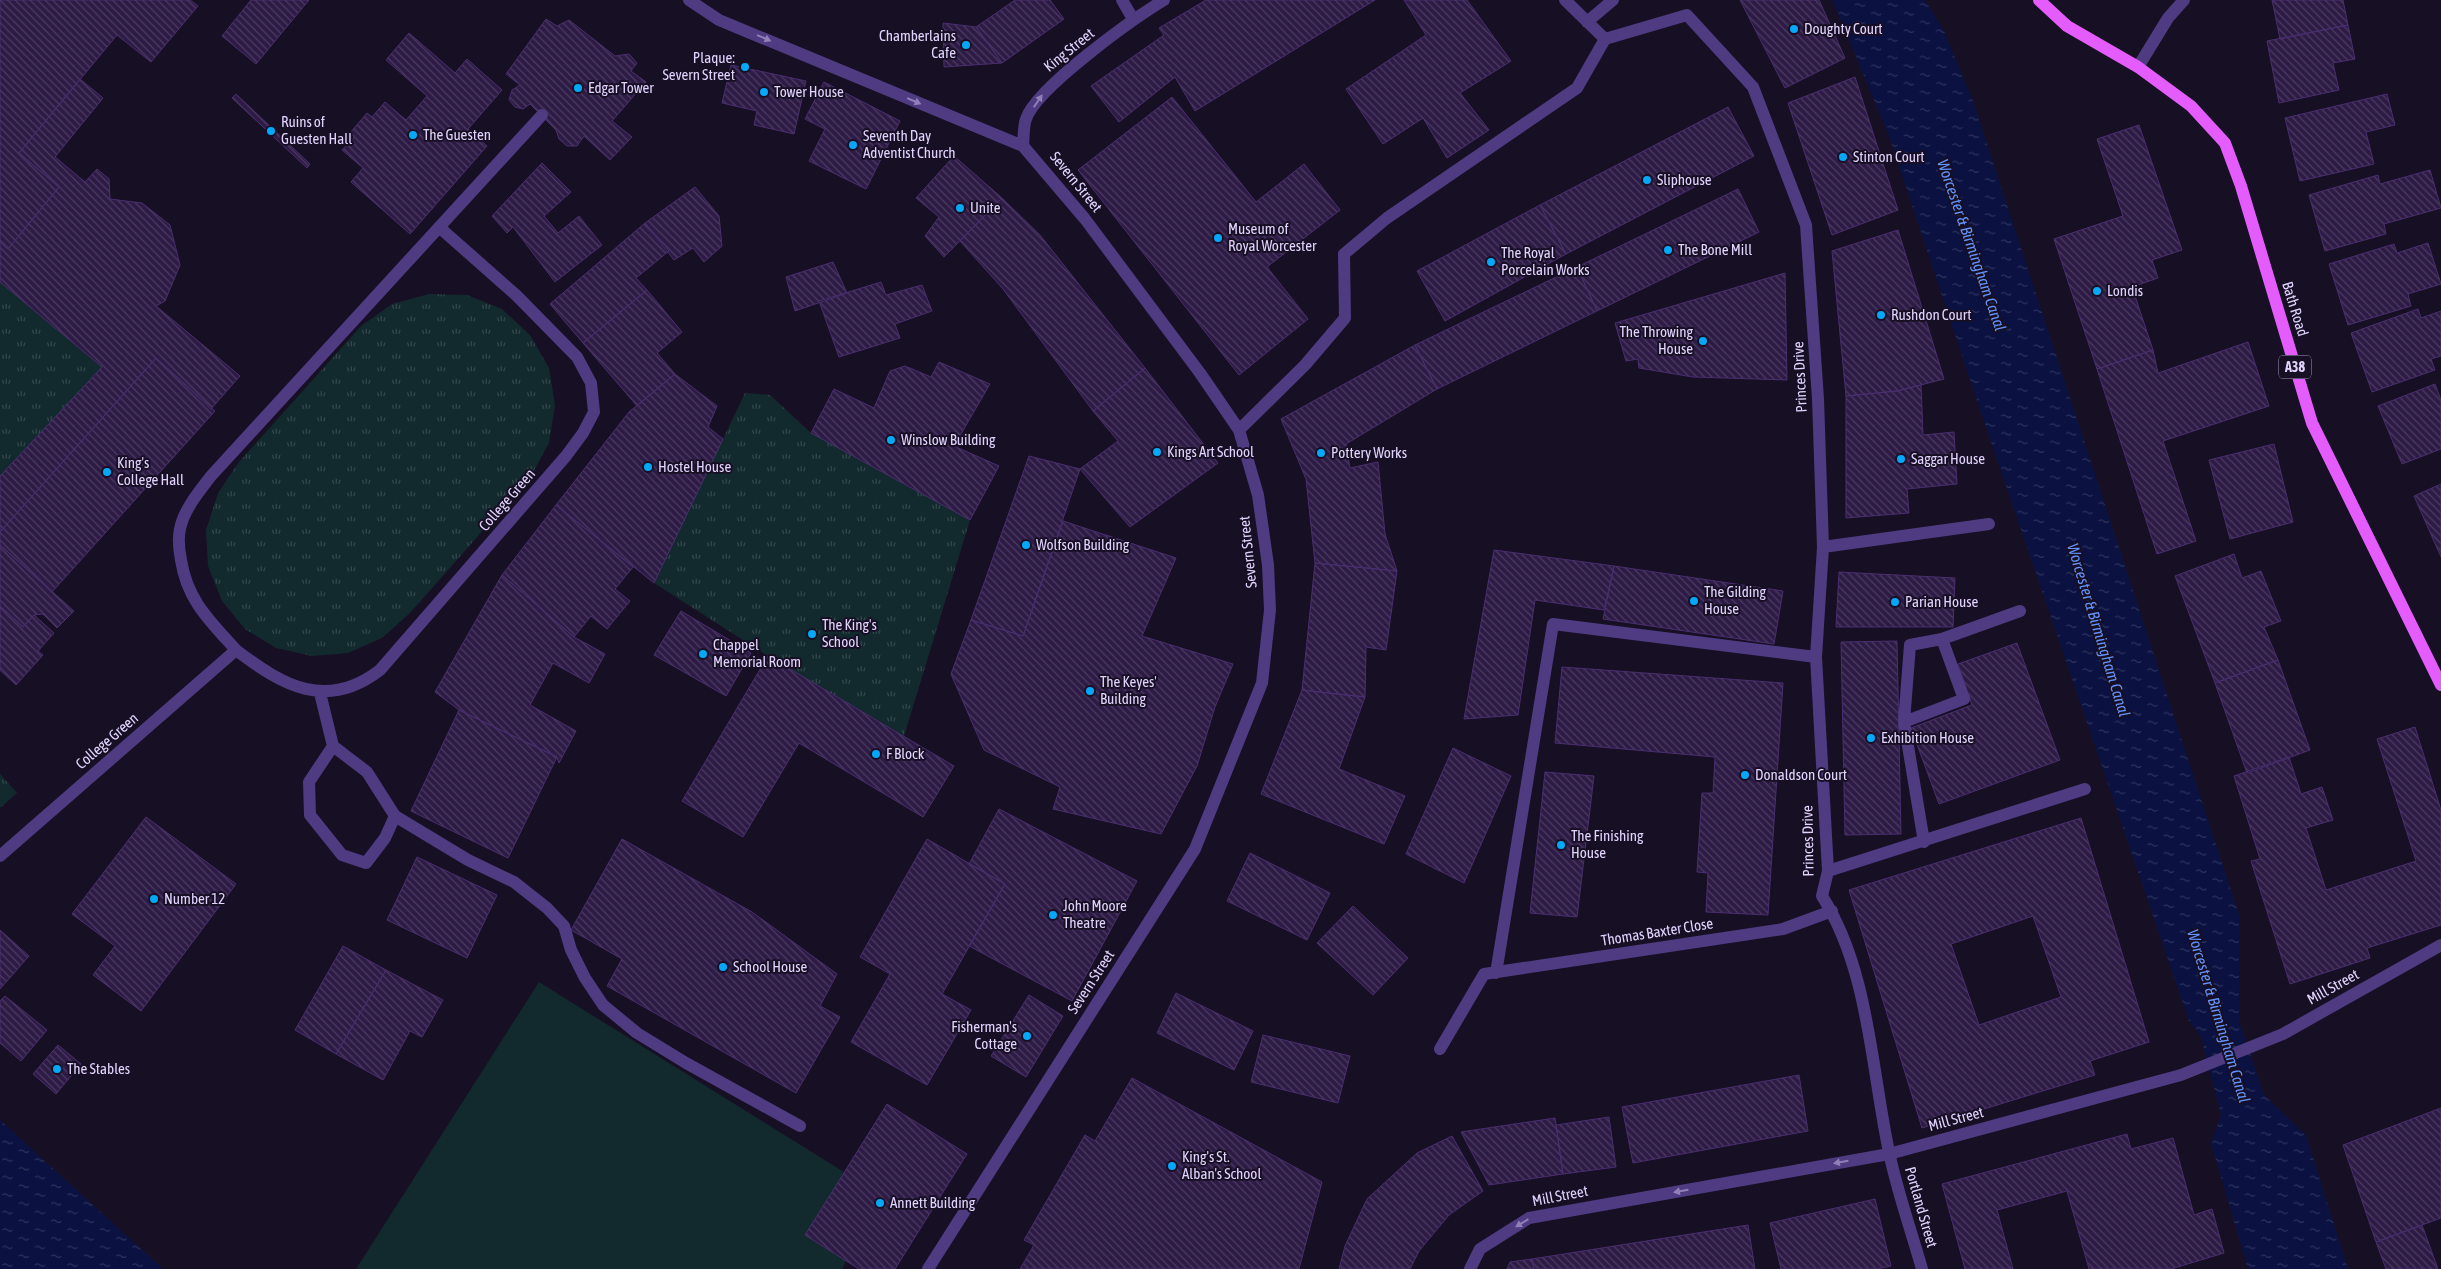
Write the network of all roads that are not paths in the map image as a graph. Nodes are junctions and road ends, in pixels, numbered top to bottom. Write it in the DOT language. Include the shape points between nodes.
graph roads {
  1 [pos="689,0"];
  2 [pos="1122,0"];
  3 [pos="1164,0"];
  4 [pos="1565,0"];
  5 [pos="1613,0"];
  6 [pos="2039,0"];
  7 [pos="2184,0"];
  8 [pos="1133,20"];
  9 [pos="1587,22"];
  10 [pos="1605,39"];
  11 [pos="2138,67"];
  12 [pos="542,115"];
  13 [pos="1023,146"];
  14 [pos="439,227"];
  15 [pos="1239,430"];
  16 [pos="1989,524"];
  17 [pos="1823,547"];
  18 [pos="2020,611"];
  19 [pos="1942,639"];
  20 [pos="236,650"];
  21 [pos="1816,657"];
  22 [pos="2441,685"];
  23 [pos="320,693"];
  24 [pos="1904,722"];
  25 [pos="333,746"];
  26 [pos="2085,789"];
  27 [pos="395,816"];
  28 [pos="1924,842"];
  29 [pos="0,856"];
  30 [pos="1828,871"];
  31 [pos="1832,911"];
  32 [pos="2441,945"];
  33 [pos="1490,974"];
  34 [pos="1440,1049"];
  35 [pos="800,1126"];
  36 [pos="1889,1154"];
  37 [pos="928,1269"];
  38 [pos="1470,1269"];
  39 [pos="1922,1269"];
  1 -- 13 [label="street, Severn Street, one-way" via="719,20"];
  2 -- 8 [label="street"];
  3 -- 8 [label="street, King Street"];
  4 -- 9 [label="street"];
  5 -- 9 [label="street"];
  6 -- 11 [label="main road, A38" via="2067,26"];
  7 -- 11 [label="street" via="2168,18"];
  13 -- 8 [label="street, King Street, one-way" via="1026,119 1045,91"];
  9 -- 10 [label="street"];
  10 -- 15 [label="street" via="1577,88 1387,218 1344,254 1345,318 1305,365"];
  10 -- 17 [label="street, Princes Drive" via="1687,15 1753,87 1806,225 1817,380"];
  11 -- 22 [label="main road, Bath Road / A38" via="2191,106 2225,143 2241,186 2312,423"];
  12 -- 14 [label="street, College Green"];
  13 -- 15 [label="street, Severn Street" via="1085,219"];
  14 -- 20 [label="street, College Green" via="211,476 190,505 180,529 187,588 199,608"];
  14 -- 23 [label="street, College Green" via="516,295 578,357 591,383 594,412 583,434 566,456 380,670 368,680 344,690"];
  15 -- 37 [label="street, Severn Street" via="1258,495 1268,565 1270,610 1262,683 1195,849"];
  16 -- 17 [label="street"];
  17 -- 21 [label="street, Princes Drive"];
  18 -- 19 [label="street"];
  19 -- 24 [label="street" via="1910,645"];
  19 -- 24 [label="street" via="1964,698"];
  20 -- 23 [label="street, College Green" via="260,669 289,684"];
  20 -- 29 [label="street, College Green"];
  21 -- 30 [label="street, Princes Drive"];
  21 -- 33 [label="street" via="1553,624"];
  23 -- 25 [label="street"];
  24 -- 28 [label="street"];
  25 -- 27 [label="street" via="367,772"];
  25 -- 27 [label="street" via="309,782 308,799 310,815 342,855 366,863 385,838"];
  26 -- 28 [label="street"];
  27 -- 35 [label="street" via="459,855 514,882 547,908 564,926 571,950 603,1005 637,1034"];
  28 -- 30 [label="street"];
  30 -- 31 [label="street, Princes Drive" via="1822,896"];
  31 -- 33 [label="street, Thomas Baxter Close" via="1782,929"];
  31 -- 36 [label="street, Princes Drive" via="1855,967"];
  32 -- 36 [label="street, Mill Street" via="2282,1034 2181,1075"];
  33 -- 34 [label="street"];
  36 -- 38 [label="street, Mill Street, one-way" via="1529,1218 1480,1249"];
  36 -- 39 [label="street, Portland Street"];
}
